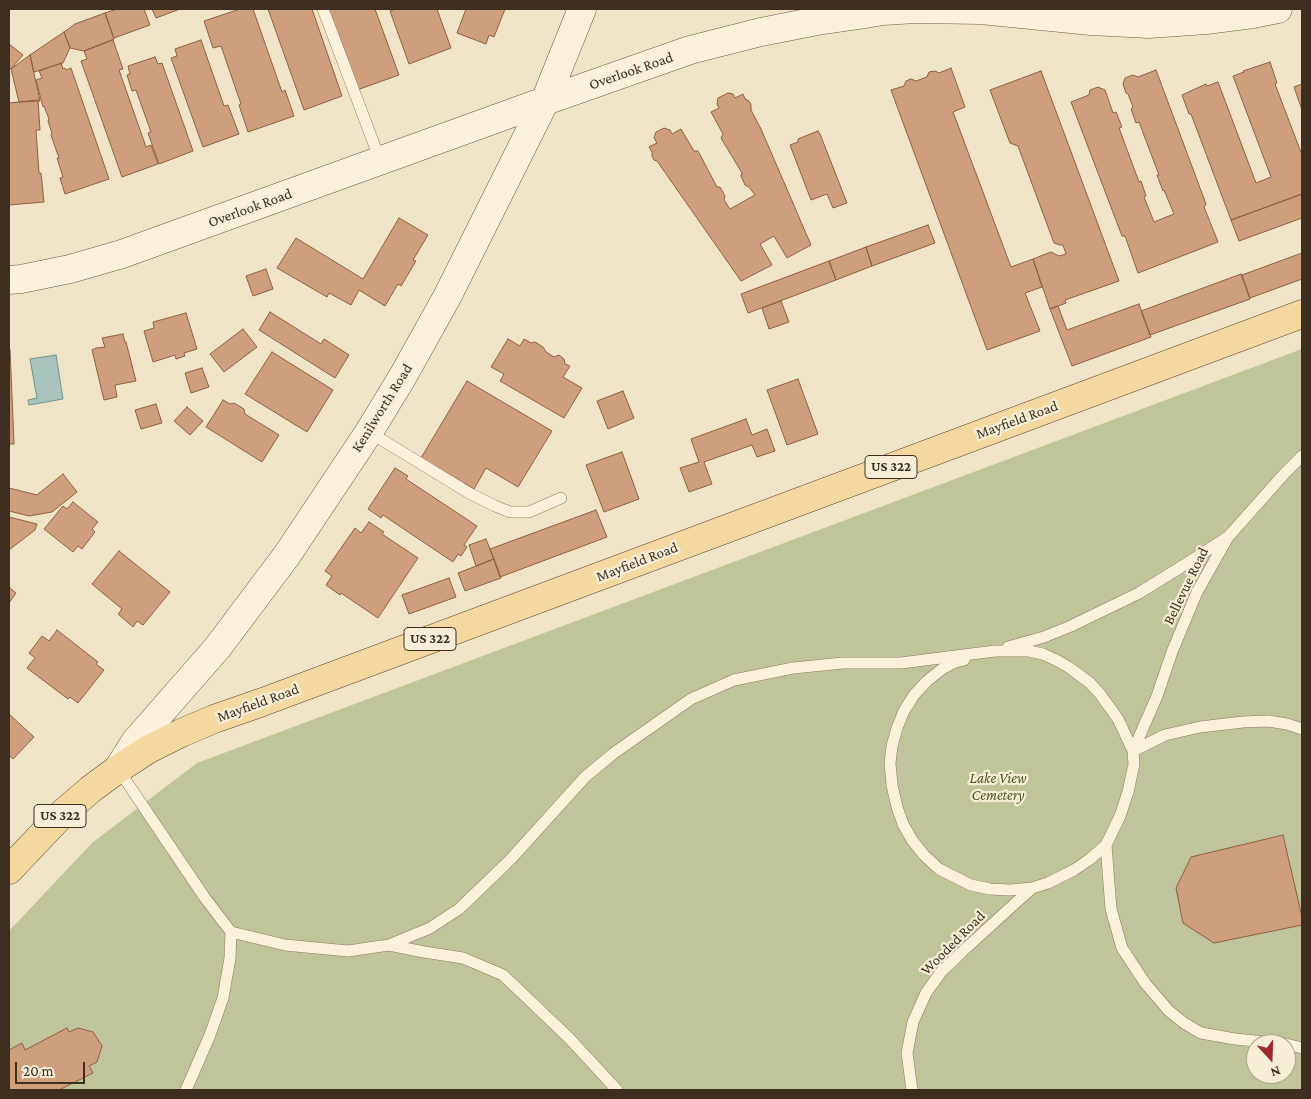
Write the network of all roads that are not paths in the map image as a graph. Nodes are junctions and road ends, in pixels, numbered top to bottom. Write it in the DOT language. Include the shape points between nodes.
graph roads {
  1 [pos="323,9"];
  2 [pos="582,9"];
  3 [pos="1278,9"];
  4 [pos="545,101"];
  5 [pos="380,160"];
  6 [pos="9,280"];
  7 [pos="1302,314"];
  8 [pos="369,432"];
  9 [pos="1302,456"];
  10 [pos="561,498"];
  11 [pos="1228,537"];
  12 [pos="995,650"];
  13 [pos="1302,729"];
  14 [pos="1133,751"];
  15 [pos="118,769"];
  16 [pos="1106,845"];
  17 [pos="9,870"];
  18 [pos="1032,888"];
  19 [pos="231,932"];
  20 [pos="389,945"];
  21 [pos="1246,1040"];
  22 [pos="186,1090"];
  23 [pos="617,1090"];
  24 [pos="912,1090"];
  1 -- 5 [label="lane"];
  2 -- 4 [label="street, Kenilworth Road"];
  3 -- 4 [label="street, Overlook Road" via="1206,20 1148,24 981,10 884,11 761,32 699,48"];
  4 -- 5 [label="street, Overlook Road"];
  4 -- 8 [label="street, Kenilworth Road" via="447,297"];
  5 -- 6 [label="street, Overlook Road" via="122,254 70,269"];
  7 -- 15 [label="main road, Mayfield Road / US 322" via="214,719 149,749"];
  8 -- 10 [label="lane" via="469,493 510,512 529,512"];
  8 -- 15 [label="street, Kenilworth Road" via="254,600 218,647 135,742"];
  9 -- 11 [label="lane, Bellevue Road"];
  11 -- 12 [label="lane" via="1139,593 1071,626"];
  11 -- 14 [label="lane, Bellevue Road" via="1197,592"];
  12 -- 14 [label="lane" via="1044,654 1070,668 1100,694 1118,719"];
  12 -- 18 [label="lane" via="942,669 914,695 904,711 892,746 892,785 903,824 912,840 939,869 971,885 990,889"];
  12 -- 20 [label="lane" via="901,663 843,663 793,668 734,680 691,699 585,777 510,860 459,909 430,928"];
  13 -- 14 [label="lane" via="1268,721 1200,727 1165,735"];
  14 -- 16 [label="lane" via="1134,764 1128,792"];
  15 -- 17 [label="main road, Mayfield Road / US 322" via="63,813"];
  15 -- 19 [label="lane"];
  16 -- 18 [label="lane" via="1074,870"];
  16 -- 21 [label="lane" via="1111,909 1122,948 1145,983 1169,1011 1201,1033"];
  18 -- 24 [label="lane, Wooded Road" via="959,954 926,993 913,1022 907,1053"];
  19 -- 20 [label="lane" via="285,944 348,951"];
  19 -- 22 [label="lane" via="223,998"];
  20 -- 23 [label="lane" via="463,958 503,975 569,1038"];
}
